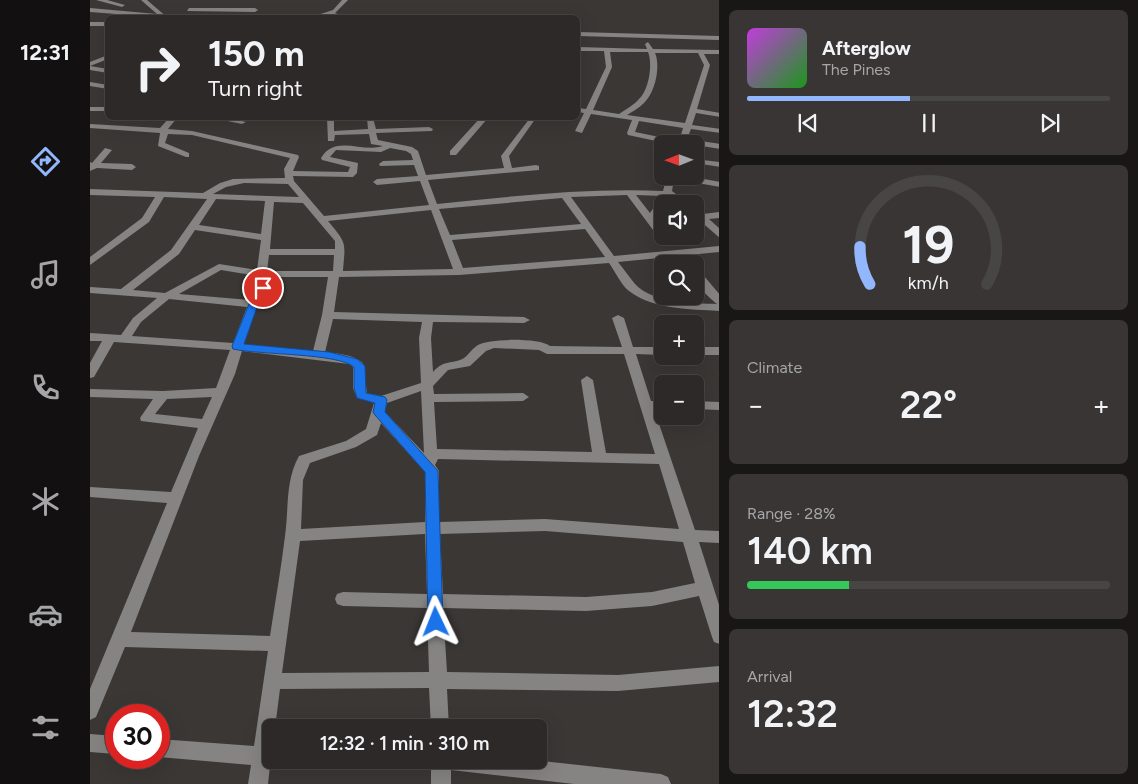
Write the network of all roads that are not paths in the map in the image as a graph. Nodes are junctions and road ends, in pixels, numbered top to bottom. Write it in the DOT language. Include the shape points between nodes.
graph roads {
  1 [pos="99,0"];
  2 [pos="144,0"];
  3 [pos="345,0"];
  4 [pos="122,5"];
  5 [pos="90,10"];
  6 [pos="189,10"];
  7 [pos="217,10"];
  8 [pos="255,10"];
  9 [pos="127,13"];
  10 [pos="329,13"];
  11 [pos="124,15"];
  12 [pos="146,15"];
  13 [pos="162,15"];
  14 [pos="214,15"];
  15 [pos="322,15"];
  16 [pos="336,15"];
  17 [pos="90,24"];
  18 [pos="105,24"];
  19 [pos="580,34"];
  20 [pos="645,36"];
  21 [pos="719,38"];
  22 [pos="580,49"];
  23 [pos="607,50"];
  24 [pos="651,50"];
  25 [pos="700,52"];
  26 [pos="719,52"];
  27 [pos="105,58"];
  28 [pos="90,66"];
  29 [pos="105,70"];
  30 [pos="90,84"];
  31 [pos="105,86"];
  32 [pos="90,109"];
  33 [pos="105,109"];
  34 [pos="580,110"];
  35 [pos="693,110"];
  36 [pos="589,112"];
  37 [pos="719,115"];
  38 [pos="621,116"];
  39 [pos="636,119"];
  40 [pos="172,120"];
  41 [pos="230,120"];
  42 [pos="330,120"];
  43 [pos="370,120"];
  44 [pos="482,120"];
  45 [pos="532,120"];
  46 [pos="242,122"];
  47 [pos="90,126"];
  48 [pos="688,126"];
  49 [pos="429,129"];
  50 [pos="164,130"];
  51 [pos="372,131"];
  52 [pos="579,131"];
  53 [pos="719,131"];
  54 [pos="330,132"];
  55 [pos="685,135"];
  56 [pos="654,138"];
  57 [pos="704,145"];
  58 [pos="388,146"];
  59 [pos="719,147"];
  60 [pos="331,149"];
  61 [pos="108,150"];
  62 [pos="453,153"];
  63 [pos="186,155"];
  64 [pos="417,162"];
  65 [pos="704,162"];
  66 [pos="382,164"];
  67 [pos="719,165"];
  68 [pos="91,167"];
  69 [pos="132,167"];
  70 [pos="536,168"];
  71 [pos="509,170"];
  72 [pos="289,177"];
  73 [pos="423,178"];
  74 [pos="251,181"];
  75 [pos="377,182"];
  76 [pos="704,182"];
  77 [pos="669,185"];
  78 [pos="719,185"];
  79 [pos="90,192"];
  80 [pos="629,192"];
  81 [pos="667,193"];
  82 [pos="565,195"];
  83 [pos="670,195"];
  84 [pos="160,196"];
  85 [pos="209,197"];
  86 [pos="244,199"];
  87 [pos="270,200"];
  88 [pos="307,200"];
  89 [pos="434,207"];
  90 [pos="704,215"];
  91 [pos="719,215"];
  92 [pos="322,219"];
  93 [pos="651,220"];
  94 [pos="654,220"];
  95 [pos="704,221"];
  96 [pos="654,224"];
  97 [pos="588,226"];
  98 [pos="194,227"];
  99 [pos="719,235"];
  100 [pos="266,238"];
  101 [pos="446,238"];
  102 [pos="670,245"];
  103 [pos="719,249"];
  104 [pos="265,252"];
  105 [pos="341,252"];
  106 [pos="677,253"];
  107 [pos="612,259"];
  108 [pos="90,262"];
  109 [pos="459,272"];
  110 [pos="262,274"];
  111 [pos="336,274"];
  112 [pos="704,285"];
  113 [pos="90,290"];
  114 [pos="123,293"];
  115 [pos="167,296"];
  116 [pos="719,302"];
  117 [pos="254,304"];
  118 [pos="719,308"];
  119 [pos="328,315"];
  120 [pos="618,318"];
  121 [pos="428,319"];
  122 [pos="524,320"];
  123 [pos="90,336"];
  124 [pos="110,338"];
  125 [pos="124,339"];
  126 [pos="237,346"];
  127 [pos="628,351"];
  128 [pos="704,351"];
  129 [pos="719,351"];
  130 [pos="654,352"];
  131 [pos="318,355"];
  132 [pos="90,374"];
  133 [pos="587,380"];
  134 [pos="90,392"];
  135 [pos="222,392"];
  136 [pos="427,392"];
  137 [pos="162,395"];
  138 [pos="523,397"];
  139 [pos="646,405"];
  140 [pos="654,405"];
  141 [pos="704,405"];
  142 [pos="380,406"];
  143 [pos="719,406"];
  144 [pos="207,424"];
  145 [pos="431,454"];
  146 [pos="600,458"];
  147 [pos="664,459"];
  148 [pos="432,471"];
  149 [pos="90,492"];
  150 [pos="176,498"];
  151 [pos="432,528"];
  152 [pos="293,535"];
  153 [pos="688,536"];
  154 [pos="719,537"];
  155 [pos="704,588"];
  156 [pos="343,599"];
  157 [pos="435,602"];
  158 [pos="719,637"];
  159 [pos="119,639"];
  160 [pos="278,644"];
  161 [pos="719,674"];
  162 [pos="438,680"];
  163 [pos="273,681"];
  164 [pos="90,711"];
  165 [pos="270,719"];
  166 [pos="440,719"];
  167 [pos="90,743"];
  168 [pos="105,744"];
  169 [pos="170,749"];
  170 [pos="262,756"];
  171 [pos="263,769"];
  172 [pos="441,769"];
  173 [pos="527,769"];
  174 [pos="258,784"];
  175 [pos="441,784"];
  176 [pos="660,784"];
  1 -- 4 [label="street"];
  2 -- 13 [label="street"];
  3 -- 10 [label="street"];
  5 -- 9 [label="street"];
  6 -- 7 [label="street"];
  7 -- 8 [label="street"];
  7 -- 14 [label="street"];
  9 -- 11 [label="street"];
  9 -- 12 [label="street"];
  10 -- 15 [label="street"];
  10 -- 16 [label="street"];
  17 -- 18 [label="street"];
  19 -- 20 [label="street"];
  20 -- 21 [label="street"];
  20 -- 24 [label="street"];
  22 -- 23 [label="street"];
  23 -- 24 [label="street"];
  23 -- 36 [label="street" via="609,67"];
  24 -- 25 [label="street"];
  24 -- 38 [label="street" via="654,66 648,92 642,101"];
  25 -- 26 [label="street"];
  25 -- 35 [label="street" via="707,65"];
  27 -- 28 [label="street"];
  28 -- 29 [label="street"];
  30 -- 31 [label="street"];
  32 -- 33 [label="street"];
  34 -- 36 [label="street"];
  35 -- 37 [label="street"];
  35 -- 48 [label="street"];
  36 -- 38 [label="street"];
  36 -- 52 [label="street"];
  38 -- 39 [label="street"];
  39 -- 48 [label="street"];
  39 -- 56 [label="street" via="631,133"];
  40 -- 50 [label="street"];
  41 -- 46 [label="street"];
  42 -- 54 [label="street"];
  43 -- 51 [label="street"];
  44 -- 62 [label="street"];
  45 -- 71 [label="street" via="505,156"];
  47 -- 50 [label="street"];
  48 -- 53 [label="street"];
  48 -- 55 [label="street"];
  49 -- 51 [label="street"];
  50 -- 63 [label="street" via="161,144"];
  50 -- 72 [label="street" via="192,133 294,156"];
  51 -- 54 [label="street"];
  51 -- 58 [label="street" via="374,142"];
  54 -- 60 [label="street"];
  57 -- 59 [label="street"];
  58 -- 60 [label="street" via="381,150"];
  58 -- 64 [label="street" via="414,151"];
  60 -- 72 [label="street" via="325,158 355,165 353,173"];
  61 -- 68 [label="street"];
  64 -- 66 [label="street"];
  64 -- 73 [label="street"];
  65 -- 67 [label="street"];
  68 -- 69 [label="street"];
  70 -- 71 [label="street"];
  71 -- 73 [label="street"];
  72 -- 74 [label="street"];
  72 -- 88 [label="street"];
  73 -- 75 [label="street"];
  73 -- 89 [label="street"];
  74 -- 85 [label="street" via="225,182 211,190"];
  74 -- 86 [label="street"];
  76 -- 78 [label="street"];
  77 -- 81 [label="street"];
  79 -- 84 [label="street"];
  80 -- 81 [label="street"];
  80 -- 82 [label="street"];
  80 -- 93 [label="street"];
  81 -- 83 [label="street"];
  81 -- 93 [label="street"];
  82 -- 89 [label="street"];
  82 -- 97 [label="street"];
  84 -- 85 [label="street"];
  84 -- 108 [label="street" via="146,220"];
  85 -- 86 [label="street"];
  85 -- 98 [label="street"];
  86 -- 87 [label="street"];
  87 -- 88 [label="street"];
  87 -- 100 [label="street"];
  88 -- 92 [label="street"];
  89 -- 92 [label="street"];
  89 -- 101 [label="street"];
  90 -- 91 [label="street"];
  92 -- 105 [label="street" via="340,241"];
  93 -- 94 [label="street"];
  93 -- 96 [label="street"];
  95 -- 99 [label="street"];
  97 -- 101 [label="street"];
  97 -- 107 [label="street"];
  98 -- 100 [label="street"];
  98 -- 114 [label="street" via="175,252"];
  100 -- 104 [label="street"];
  101 -- 109 [label="street"];
  102 -- 106 [label="street"];
  103 -- 106 [label="street"];
  104 -- 105 [label="street"];
  104 -- 110 [label="street"];
  105 -- 111 [label="street"];
  106 -- 107 [label="street"];
  107 -- 109 [label="street"];
  107 -- 118 [label="street" via="627,284 638,293 680,305"];
  109 -- 111 [label="street"];
  110 -- 111 [label="street"];
  110 -- 115 [label="street" via="219,267"];
  110 -- 117 [label="street" via="263,288"];
  111 -- 119 [label="street"];
  112 -- 116 [label="street"];
  113 -- 114 [label="street"];
  114 -- 115 [label="street"];
  115 -- 117 [label="street"];
  115 -- 125 [label="street" via="137,320"];
  117 -- 126 [label="street"];
  119 -- 121 [label="street"];
  119 -- 131 [label="street"];
  120 -- 127 [label="street"];
  121 -- 122 [label="street"];
  121 -- 136 [label="street"];
  123 -- 124 [label="street"];
  124 -- 125 [label="street"];
  124 -- 132 [label="street"];
  125 -- 126 [label="street"];
  126 -- 131 [label="street"];
  126 -- 135 [label="street"];
  127 -- 130 [label="street"];
  127 -- 136 [label="street" via="547,350 542,346 493,344 482,348 466,363 444,367"];
  127 -- 139 [label="street"];
  128 -- 129 [label="street"];
  131 -- 142 [label="street" via="344,358 357,364 361,395"];
  133 -- 146 [label="street"];
  134 -- 137 [label="street"];
  135 -- 137 [label="street"];
  135 -- 144 [label="street"];
  136 -- 138 [label="street"];
  136 -- 142 [label="street"];
  136 -- 145 [label="street"];
  137 -- 144 [label="street" via="146,418"];
  139 -- 140 [label="street"];
  139 -- 147 [label="street"];
  141 -- 143 [label="street"];
  142 -- 148 [label="street"];
  142 -- 152 [label="street" via="372,432 351,444 304,460 296,480"];
  144 -- 150 [label="street"];
  145 -- 146 [label="street"];
  145 -- 148 [label="street"];
  146 -- 147 [label="street"];
  147 -- 153 [label="street"];
  148 -- 151 [label="street"];
  149 -- 150 [label="street"];
  150 -- 159 [label="street"];
  151 -- 152 [label="street"];
  151 -- 153 [label="street" via="545,525"];
  151 -- 157 [label="street"];
  152 -- 160 [label="street"];
  153 -- 154 [label="street"];
  153 -- 155 [label="street"];
  155 -- 157 [label="street" via="652,599 586,604"];
  155 -- 158 [label="street"];
  156 -- 157 [label="street"];
  157 -- 162 [label="street"];
  159 -- 160 [label="street"];
  159 -- 164 [label="street"];
  160 -- 163 [label="street"];
  161 -- 162 [label="street" via="618,684"];
  162 -- 163 [label="street"];
  162 -- 166 [label="street"];
  163 -- 165 [label="street"];
  167 -- 168 [label="street"];
  169 -- 170 [label="street"];
  171 -- 174 [label="street"];
  172 -- 175 [label="street"];
  173 -- 176 [label="street"];
}
